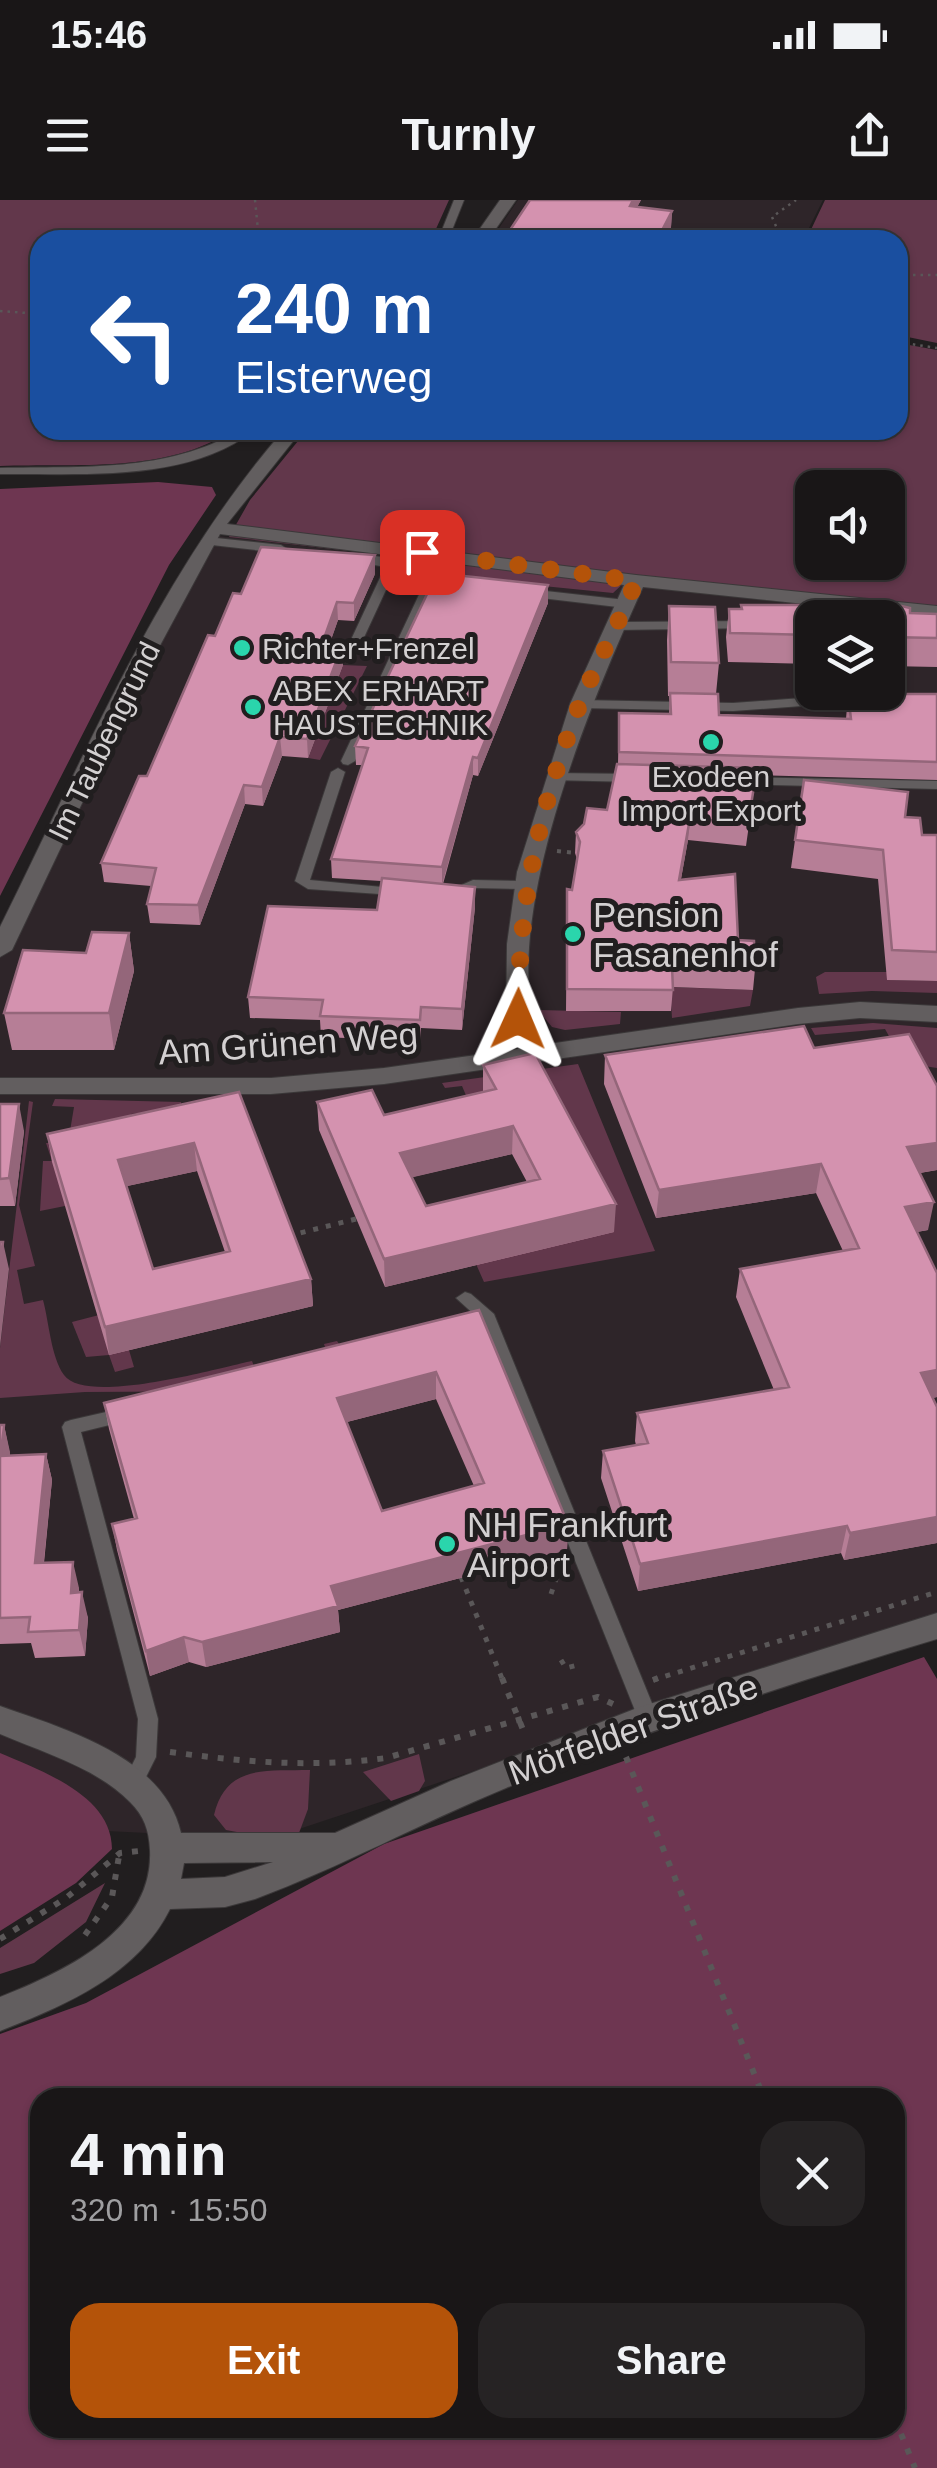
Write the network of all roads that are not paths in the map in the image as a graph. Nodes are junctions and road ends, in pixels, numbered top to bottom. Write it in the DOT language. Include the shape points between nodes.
graph roads {
  1 [pos="459,200"];
  2 [pos="508,200"];
  3 [pos="447,230"];
  4 [pos="487,230"];
  5 [pos="230,440"];
  6 [pos="284,440"];
  7 [pos="0,471"];
  8 [pos="211,535"];
  9 [pos="636,581"];
  10 [pos="458,584"];
  11 [pos="514,591"];
  12 [pos="626,604"];
  13 [pos="937,612"];
  14 [pos="773,625"];
  15 [pos="616,626"];
  16 [pos="348,658"];
  17 [pos="795,702"];
  18 [pos="580,704"];
  19 [pos="555,777"];
  20 [pos="650,779"];
  21 [pos="727,780"];
  22 [pos="937,785"];
  23 [pos="526,885"];
  24 [pos="420,894"];
  25 [pos="438,895"];
  26 [pos="0,950"];
  27 [pos="937,1014"];
  28 [pos="532,1053"];
  29 [pos="0,1086"];
  30 [pos="465,1298"];
  31 [pos="141,1410"];
  32 [pos="937,1626"];
  33 [pos="648,1718"];
  34 [pos="0,1720"];
  35 [pos="132,1785"];
  36 [pos="334,1847"];
  37 [pos="167,1848"];
  38 [pos="160,1894"];
  39 [pos="0,2014"];
  1 -- 3 [label="lane"];
  2 -- 4 [label="street"];
  5 -- 7 [label="lane" via="166,463"];
  6 -- 8 [label="street, Im Taubengrund"];
  8 -- 9 [label="street"];
  8 -- 16 [label="lane" via="390,563"];
  8 -- 26 [label="street, Im Taubengrund"];
  9 -- 12 [label="street"];
  9 -- 13 [label="street"];
  10 -- 24 [label="lane" via="430,584 343,766 302,881"];
  11 -- 12 [label="lane"];
  12 -- 15 [label="street"];
  14 -- 15 [label="lane"];
  15 -- 18 [label="street"];
  17 -- 18 [label="lane"];
  18 -- 19 [label="street"];
  19 -- 20 [label="lane"];
  19 -- 23 [label="street"];
  21 -- 22 [label="lane"];
  23 -- 25 [label="lane" via="473,884"];
  23 -- 28 [label="street" via="518,1019"];
  27 -- 28 [label="street, Am Grünen Weg" via="860,1010"];
  28 -- 29 [label="street, Am Grünen Weg" via="270,1086"];
  30 -- 33 [label="lane" via="485,1314"];
  31 -- 35 [label="lane" via="71,1427 148,1719 148,1748"];
  32 -- 33 [label="street, Mörfelder Straße"];
  33 -- 36 [label="street, Mörfelder Straße"];
  34 -- 35 [label="street"];
  35 -- 37 [label="street" via="158,1812"];
  36 -- 37 [label="street, Mörfelder Straße"];
  36 -- 38 [label="street, Mörfelder Straße" via="275,1880 206,1897"];
  37 -- 38 [label="street"];
  38 -- 39 [label="street" via="100,1965"];
}
